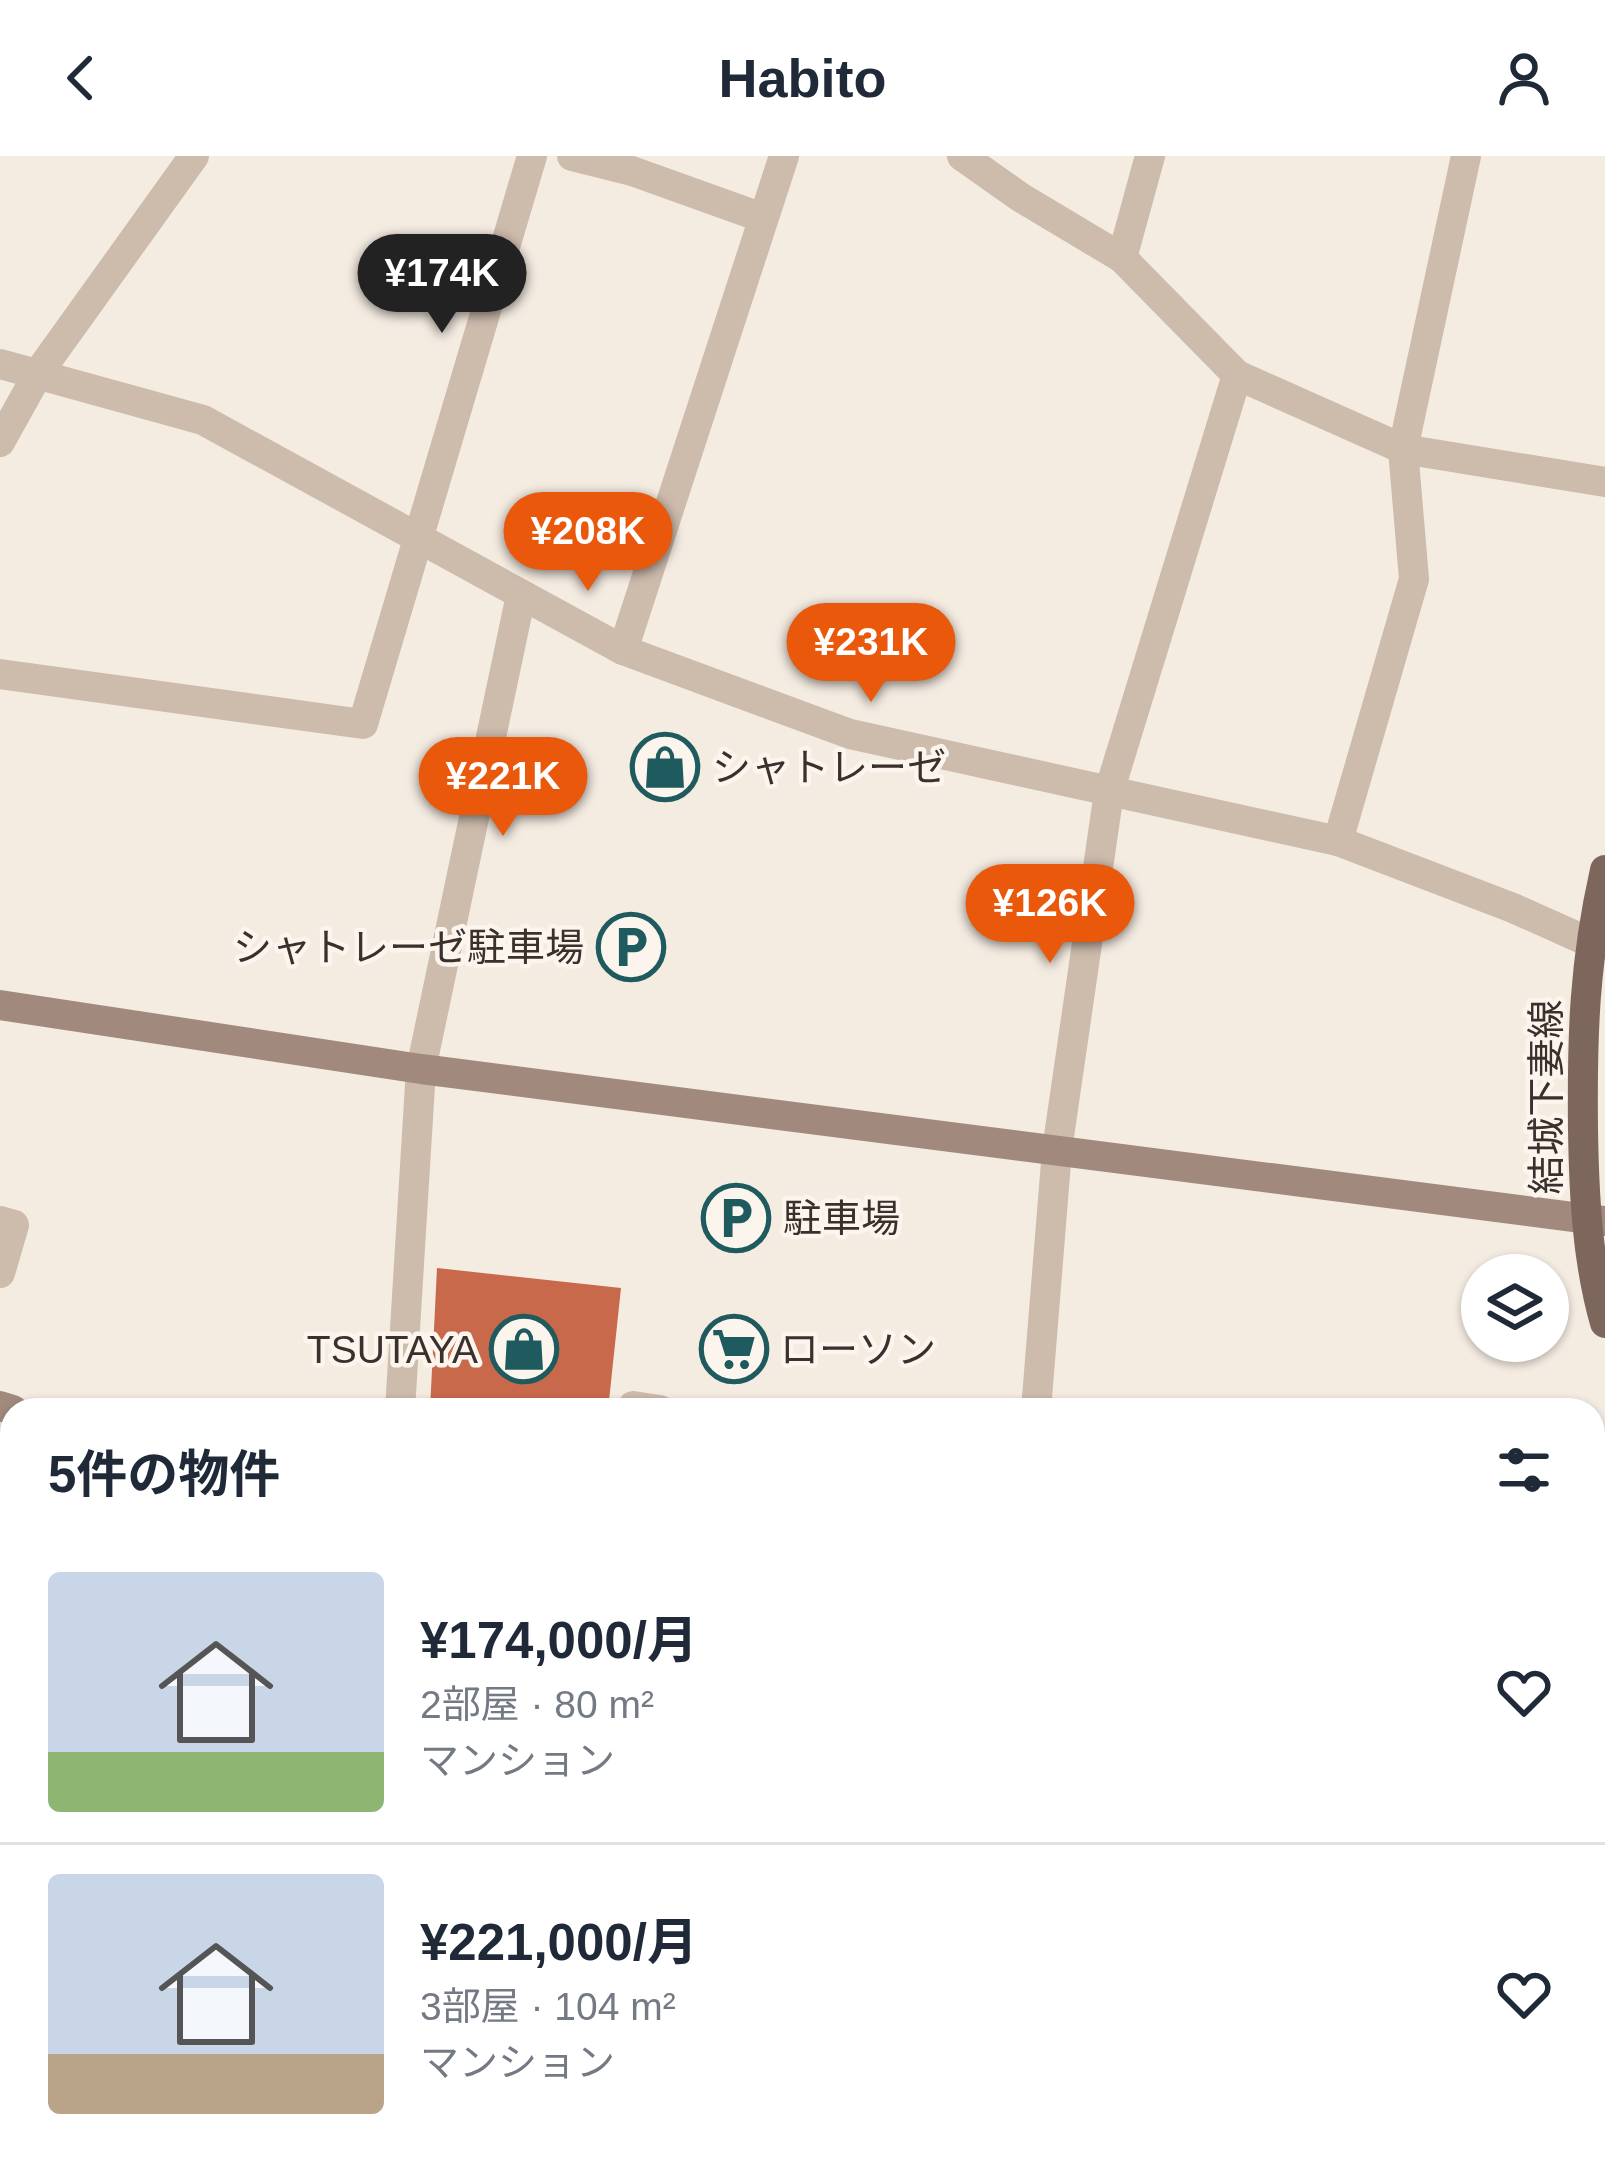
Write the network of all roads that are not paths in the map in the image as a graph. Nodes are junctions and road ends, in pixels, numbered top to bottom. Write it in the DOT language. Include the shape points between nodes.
graph roads {
  1 [pos="194,156"];
  2 [pos="532,156"];
  3 [pos="572,156"];
  4 [pos="784,156"];
  5 [pos="962,156"];
  6 [pos="1150,156"];
  7 [pos="1466,156"];
  8 [pos="634,163"];
  9 [pos="763,218"];
  10 [pos="1122,258"];
  11 [pos="0,364"];
  12 [pos="39,372"];
  13 [pos="1238,375"];
  14 [pos="0,442"];
  15 [pos="1403,449"];
  16 [pos="1605,482"];
  17 [pos="416,536"];
  18 [pos="521,595"];
  19 [pos="623,650"];
  20 [pos="0,674"];
  21 [pos="1109,792"];
  22 [pos="1338,842"];
  23 [pos="1605,870"];
  24 [pos="1597,944"];
  25 [pos="0,1005"];
  26 [pos="422,1069"];
  27 [pos="1057,1150"];
  28 [pos="1596,1219"];
  29 [pos="0,1221"];
  30 [pos="0,1273"];
  31 [pos="1605,1323"];
  32 [pos="401,1398"];
  33 [pos="1037,1398"];
  1 -- 12 [label="street"];
  2 -- 17 [label="street"];
  3 -- 8 [label="street"];
  4 -- 9 [label="street"];
  5 -- 10 [label="street"];
  6 -- 10 [label="street"];
  7 -- 15 [label="street"];
  8 -- 9 [label="street"];
  9 -- 19 [label="street"];
  10 -- 13 [label="street"];
  11 -- 12 [label="street"];
  12 -- 14 [label="street"];
  12 -- 17 [label="street" via="203,420"];
  13 -- 15 [label="street"];
  13 -- 21 [label="street"];
  15 -- 16 [label="street"];
  15 -- 22 [label="street" via="1414,579"];
  17 -- 18 [label="street"];
  17 -- 20 [label="street" via="363,724"];
  18 -- 19 [label="street"];
  18 -- 26 [label="street"];
  19 -- 21 [label="street" via="850,734"];
  21 -- 22 [label="street"];
  21 -- 27 [label="street"];
  22 -- 24 [label="street"];
  23 -- 24 [label="main road, 結城下妻線"];
  24 -- 28 [label="main road, 結城下妻線" via="1582,1067"];
  25 -- 26 [label="street"];
  26 -- 27 [label="street"];
  26 -- 32 [label="street"];
  27 -- 28 [label="street"];
  27 -- 33 [label="street"];
  28 -- 31 [label="main road, 結城下妻線"];
  29 -- 30 [label="street" via="14,1225"];
}
